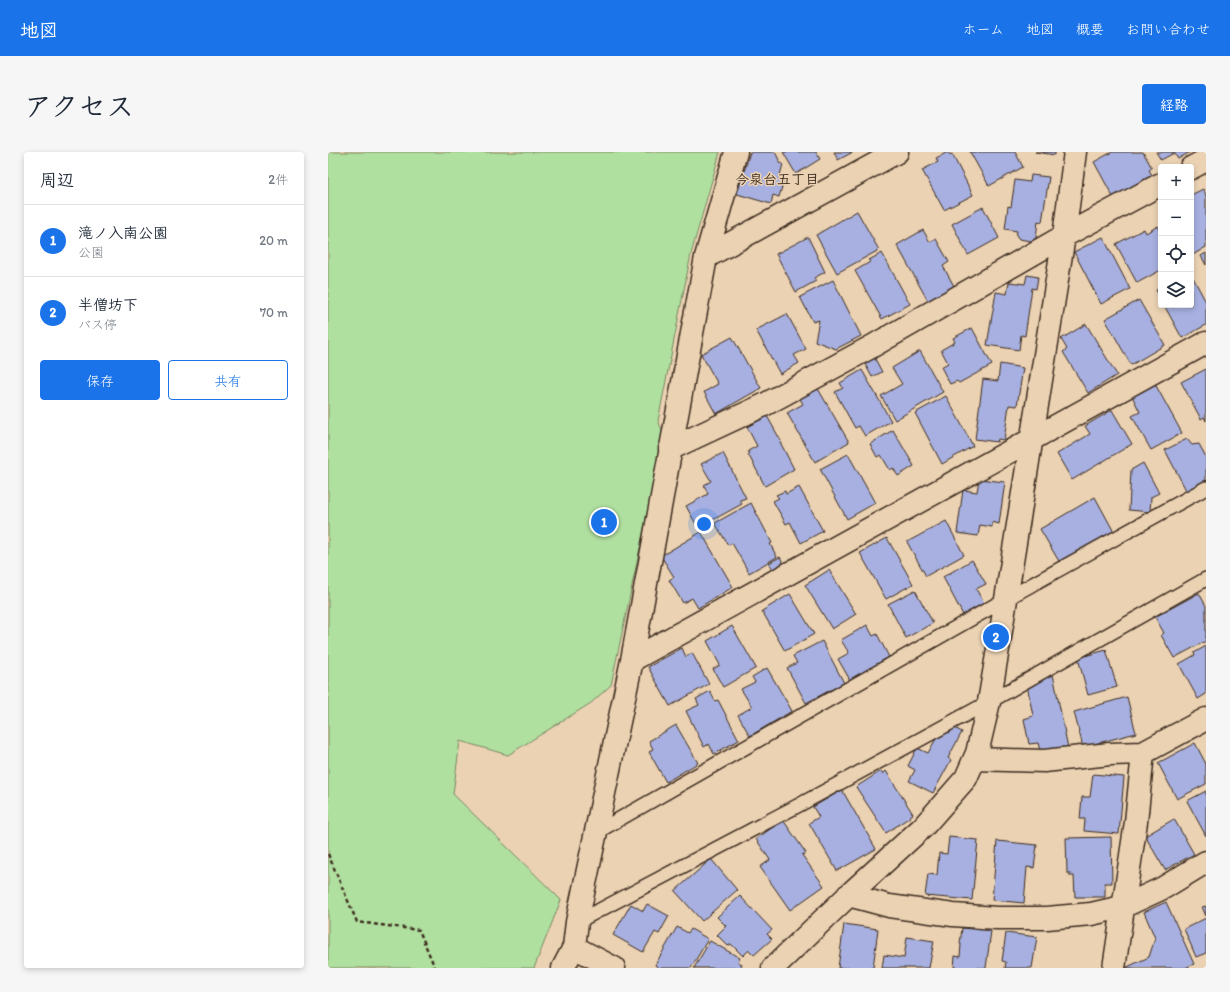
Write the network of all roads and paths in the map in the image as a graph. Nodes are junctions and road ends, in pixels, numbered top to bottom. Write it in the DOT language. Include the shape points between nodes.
graph roads {
  1 [pos="736,152"];
  2 [pos="898,152"];
  3 [pos="1075,152"];
  4 [pos="1206,160"];
  5 [pos="1194,166"];
  6 [pos="1158,186"];
  7 [pos="1064,236"];
  8 [pos="706,257"];
  9 [pos="1206,343"];
  10 [pos="1032,439"];
  11 [pos="670,450"];
  12 [pos="1206,488"];
  13 [pos="1206,579"];
  14 [pos="1006,598"];
  15 [pos="632,660"];
  16 [pos="989,702"];
  17 [pos="1206,719"];
  18 [pos="1142,752"];
  19 [pos="975,759"];
  20 [pos="596,833"];
  21 [pos="328,854"];
  22 [pos="1206,862"];
  23 [pos="848,895"];
  24 [pos="1122,907"];
  25 [pos="577,922"];
  26 [pos="574,947"];
  27 [pos="435,968"];
  28 [pos="563,968"];
  29 [pos="614,968"];
  30 [pos="773,968"];
  31 [pos="1114,968"];
  1 -- 8 [label="street"];
  2 -- 8 [label="street"];
  3 -- 7 [label="street"];
  4 -- 5 [label="street"];
  6 -- 7 [label="street"];
  7 -- 10 [label="street"];
  7 -- 11 [label="street" via="871,347 764,405"];
  8 -- 11 [label="street"];
  9 -- 10 [label="street"];
  10 -- 14 [label="street"];
  10 -- 15 [label="street"];
  11 -- 15 [label="street"];
  12 -- 14 [label="lane"];
  13 -- 16 [label="lane"];
  14 -- 16 [label="street"];
  14 -- 20 [label="lane"];
  15 -- 20 [label="street"];
  16 -- 19 [label="street"];
  16 -- 25 [label="lane"];
  17 -- 18 [label="street"];
  18 -- 19 [label="street" via="1044,761"];
  18 -- 24 [label="street" via="1136,822"];
  19 -- 23 [label="street" via="966,778 923,827"];
  20 -- 25 [label="street"];
  21 -- 27 [label="path" via="357,922 419,930"];
  22 -- 24 [label="street" via="1163,888"];
  23 -- 24 [label="street" via="889,906 997,918 1047,918 1091,914"];
  23 -- 30 [label="street"];
  24 -- 31 [label="street"];
  25 -- 26 [label="street"];
  26 -- 28 [label="street"];
  26 -- 29 [label="street"];
}
